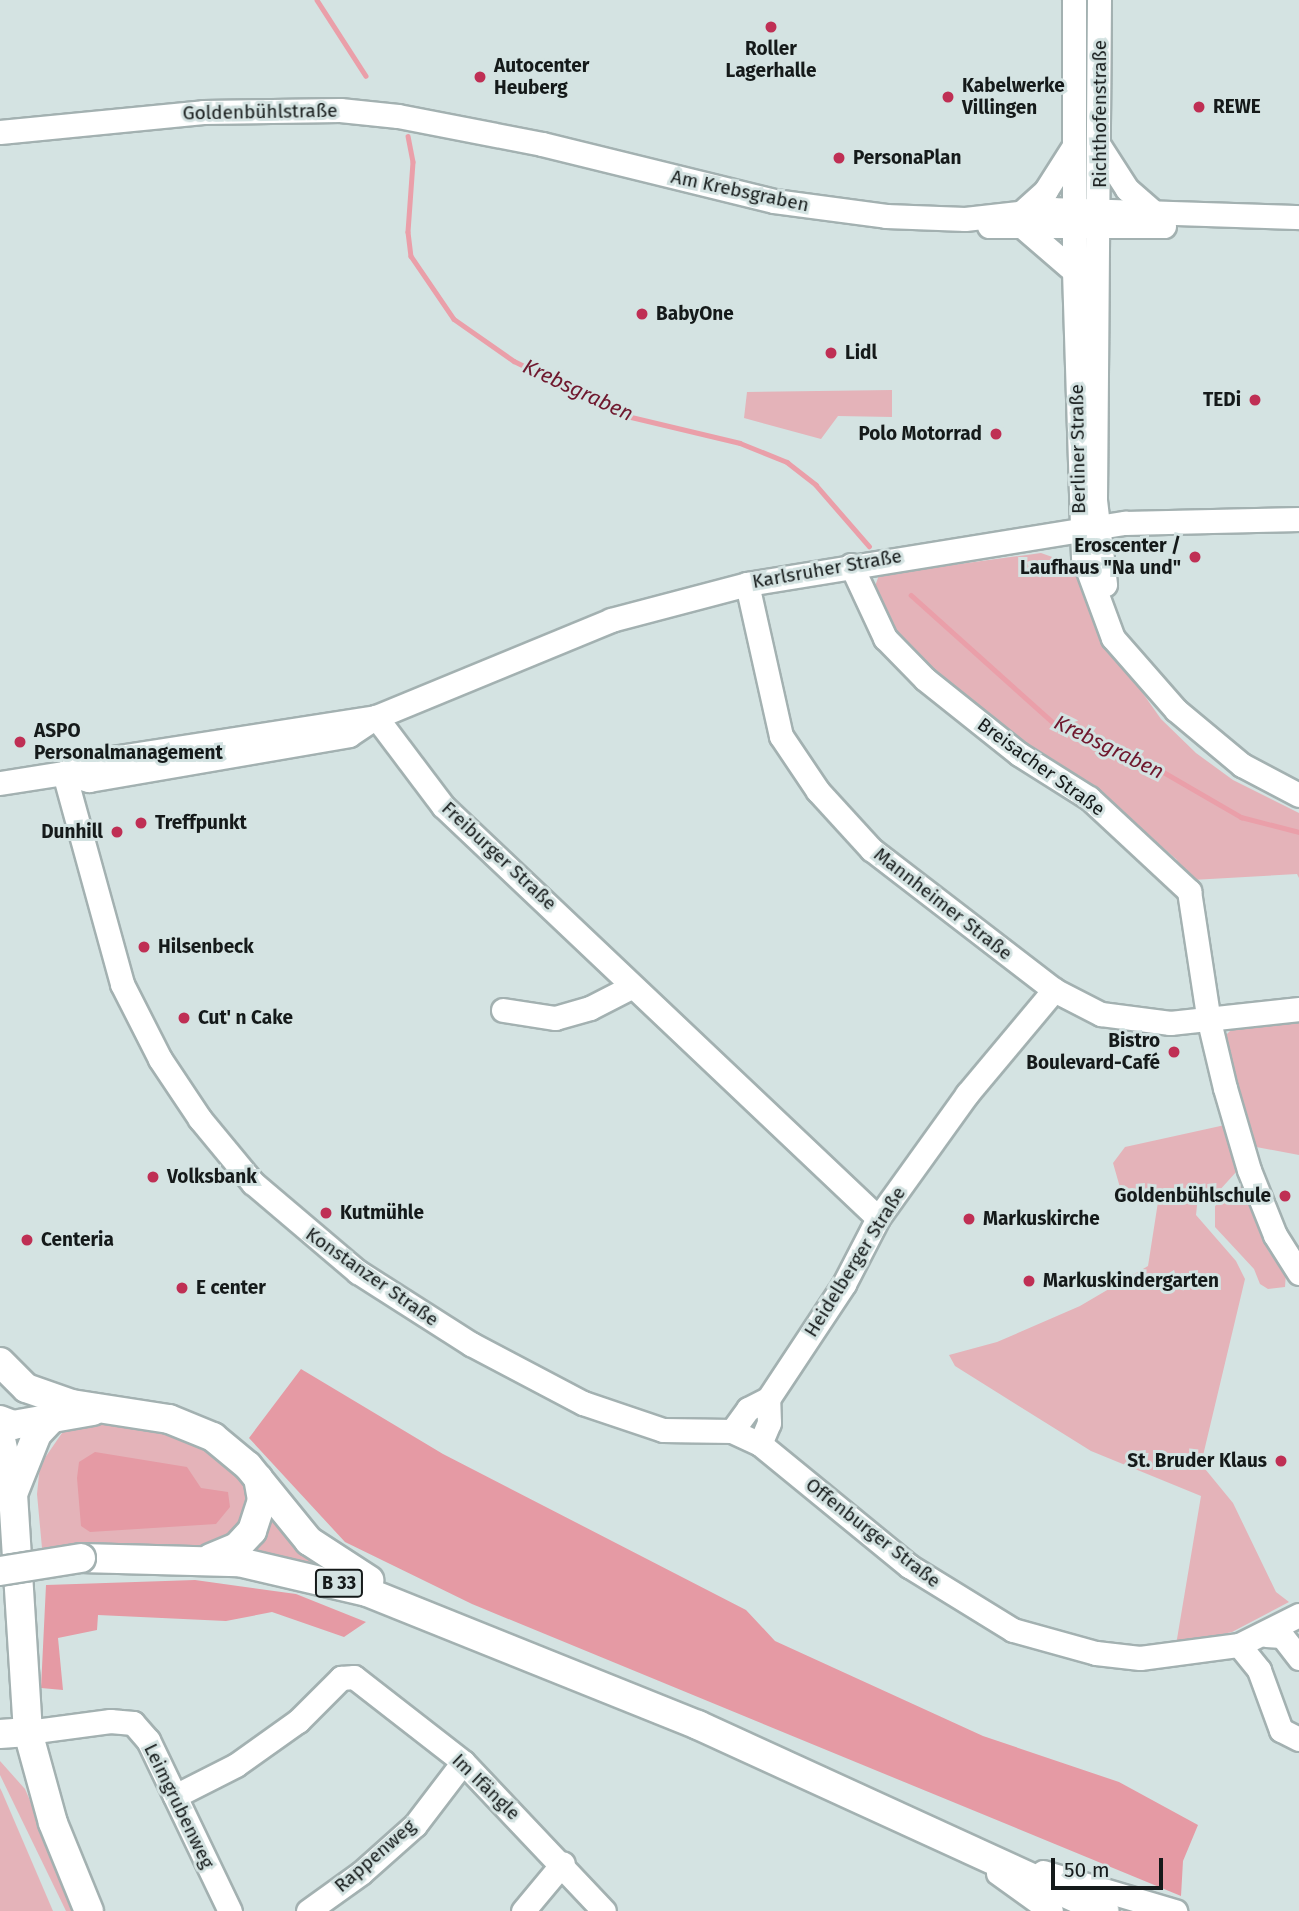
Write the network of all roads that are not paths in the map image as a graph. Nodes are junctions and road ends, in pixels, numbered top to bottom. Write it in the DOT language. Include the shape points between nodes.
graph roads {
  1 [pos="1074,0"];
  2 [pos="1099,0"];
  3 [pos="0,132"];
  4 [pos="519,140"];
  5 [pos="1074,146"];
  6 [pos="1100,147"];
  7 [pos="1153,212"];
  8 [pos="1299,217"];
  9 [pos="1219,218"];
  10 [pos="1023,219"];
  11 [pos="1074,219"];
  12 [pos="1099,220"];
  13 [pos="1074,271"];
  14 [pos="1299,519"];
  15 [pos="1089,528"];
  16 [pos="861,563"];
  17 [pos="747,584"];
  18 [pos="376,717"];
  19 [pos="64,773"];
  20 [pos="0,783"];
  21 [pos="1299,795"];
  22 [pos="631,987"];
  23 [pos="1055,989"];
  24 [pos="1299,1009"];
  25 [pos="503,1010"];
  26 [pos="1209,1021"];
  27 [pos="878,1217"];
  28 [pos="1299,1273"];
  29 [pos="0,1362"];
  30 [pos="768,1399"];
  31 [pos="72,1404"];
  32 [pos="100,1410"];
  33 [pos="0,1412"];
  34 [pos="0,1420"];
  35 [pos="49,1421"];
  36 [pos="732,1431"];
  37 [pos="0,1435"];
  38 [pos="760,1444"];
  39 [pos="258,1478"];
  40 [pos="13,1494"];
  41 [pos="207,1559"];
  42 [pos="0,1571"];
  43 [pos="1299,1615"];
  44 [pos="464,1630"];
  45 [pos="1266,1635"];
  46 [pos="1239,1645"];
  47 [pos="1299,1658"];
  48 [pos="14,1733"];
  49 [pos="1299,1739"];
  50 [pos="463,1762"];
  51 [pos="175,1796"];
  52 [pos="961,1847"];
  53 [pos="563,1863"];
  54 [pos="89,1911"];
  55 [pos="230,1911"];
  56 [pos="308,1911"];
  57 [pos="523,1911"];
  58 [pos="604,1911"];
  59 [pos="1051,1911"];
  60 [pos="1104,1911"];
  61 [pos="1175,1911"];
  1 -- 5 [label="street, Richthofenstraße"];
  2 -- 6 [label="street, Richthofenstraße"];
  3 -- 4 [label="street, Goldenbühlstraße" via="137,117 291,109 398,116"];
  4 -- 10 [label="street, Am Krebsgraben" via="774,201 886,216"];
  5 -- 10 [label="street"];
  5 -- 11 [label="street, Richthofenstraße"];
  6 -- 7 [label="street" via="1127,189"];
  6 -- 12 [label="street, Richthofenstraße"];
  7 -- 9 [label="street, Am Krebsgraben"];
  7 -- 12 [label="street, Am Krebsgraben"];
  8 -- 9 [label="street, Am Krebsgraben"];
  9 -- 12 [label="street, Am Krebsgraben" via="1190,224"];
  10 -- 11 [label="street, Am Krebsgraben"];
  10 -- 13 [label="street"];
  11 -- 12 [label="street, Am Krebsgraben"];
  11 -- 13 [label="street, Berliner Straße"];
  12 -- 15 [label="street, Berliner Straße"];
  13 -- 15 [label="street, Berliner Straße"];
  14 -- 15 [label="street, Karlsruher Straße"];
  15 -- 16 [label="street, Karlsruher Straße"];
  15 -- 21 [label="street, Berliner Straße" via="1107,593 1132,656 1176,710 1217,746"];
  16 -- 17 [label="street, Karlsruher Straße"];
  16 -- 26 [label="street, Breisacher Straße" via="885,638 925,679 1019,754 1088,798 1189,891"];
  17 -- 18 [label="street, Karlsruher Straße" via="611,620"];
  17 -- 23 [label="street, Mannheimer Straße" via="780,736 818,791 871,849"];
  18 -- 19 [label="street, Karlsruher Straße" via="86,762"];
  18 -- 22 [label="street, Freiburger Straße" via="443,806 608,959"];
  19 -- 20 [label="street, Karlsruher Straße"];
  19 -- 36 [label="street, Konstanzer Straße" via="96,901 129,1001 200,1119 253,1183 358,1272 471,1344 583,1403 663,1430"];
  22 -- 25 [label="street" via="590,1008 555,1018"];
  22 -- 27 [label="street, Freiburger Straße"];
  23 -- 26 [label="street, Mannheimer Straße" via="1101,1014 1170,1023"];
  23 -- 27 [label="street, Heidelberger Straße" via="967,1094"];
  24 -- 26 [label="street, Mannheimer Straße"];
  26 -- 28 [label="street" via="1249,1170 1275,1235"];
  27 -- 30 [label="street, Heidelberger Straße" via="844,1284"];
  29 -- 31 [label="main road" via="26,1388"];
  30 -- 36 [label="street, Heidelberger Straße" via="748,1409"];
  30 -- 38 [label="street" via="769,1423"];
  31 -- 32 [label="main road"];
  31 -- 33 [label="main road" via="10,1407"];
  32 -- 35 [label="main road"];
  32 -- 39 [label="main road" via="169,1419 199,1429 226,1446"];
  34 -- 35 [label="main road" via="12,1425"];
  35 -- 40 [label="main road" via="37,1434"];
  36 -- 38 [label="street, Offenburger Straße"];
  37 -- 40 [label="main road"];
  38 -- 46 [label="street, Offenburger Straße" via="909,1566 1013,1630 1085,1650 1140,1658"];
  39 -- 41 [label="main road" via="262,1500 252,1531 237,1547"];
  39 -- 44 [label="main road" via="324,1555"];
  40 -- 48 [label="main road" via="21,1643"];
  41 -- 42 [label="main road, B 33, bridge" via="81,1559"];
  41 -- 44 [label="main road, B 33" via="334,1582"];
  43 -- 45 [label="street, Offenburger Straße"];
  44 -- 52 [label="main road, B 33" via="698,1725"];
  45 -- 46 [label="street, Offenburger Straße"];
  45 -- 47 [label="street" via="1282,1636"];
  46 -- 49 [label="street" via="1259,1670 1281,1730"];
  48 -- 51 [label="street, Leimgrubenweg" via="110,1721 133,1723 148,1740"];
  48 -- 54 [label="main road"];
  50 -- 51 [label="street, Im Ifängle" via="354,1677 341,1678 298,1721 236,1765"];
  50 -- 53 [label="street, Im Ifängle"];
  50 -- 56 [label="street, Rappenweg" via="415,1825 361,1873"];
  51 -- 55 [label="street, Leimgrubenweg"];
  52 -- 59 [label="street"];
  52 -- 60 [label="main road, B 33"];
  52 -- 61 [label="street"];
  53 -- 57 [label="street"];
  53 -- 58 [label="street, Im Ifängle"];
}
